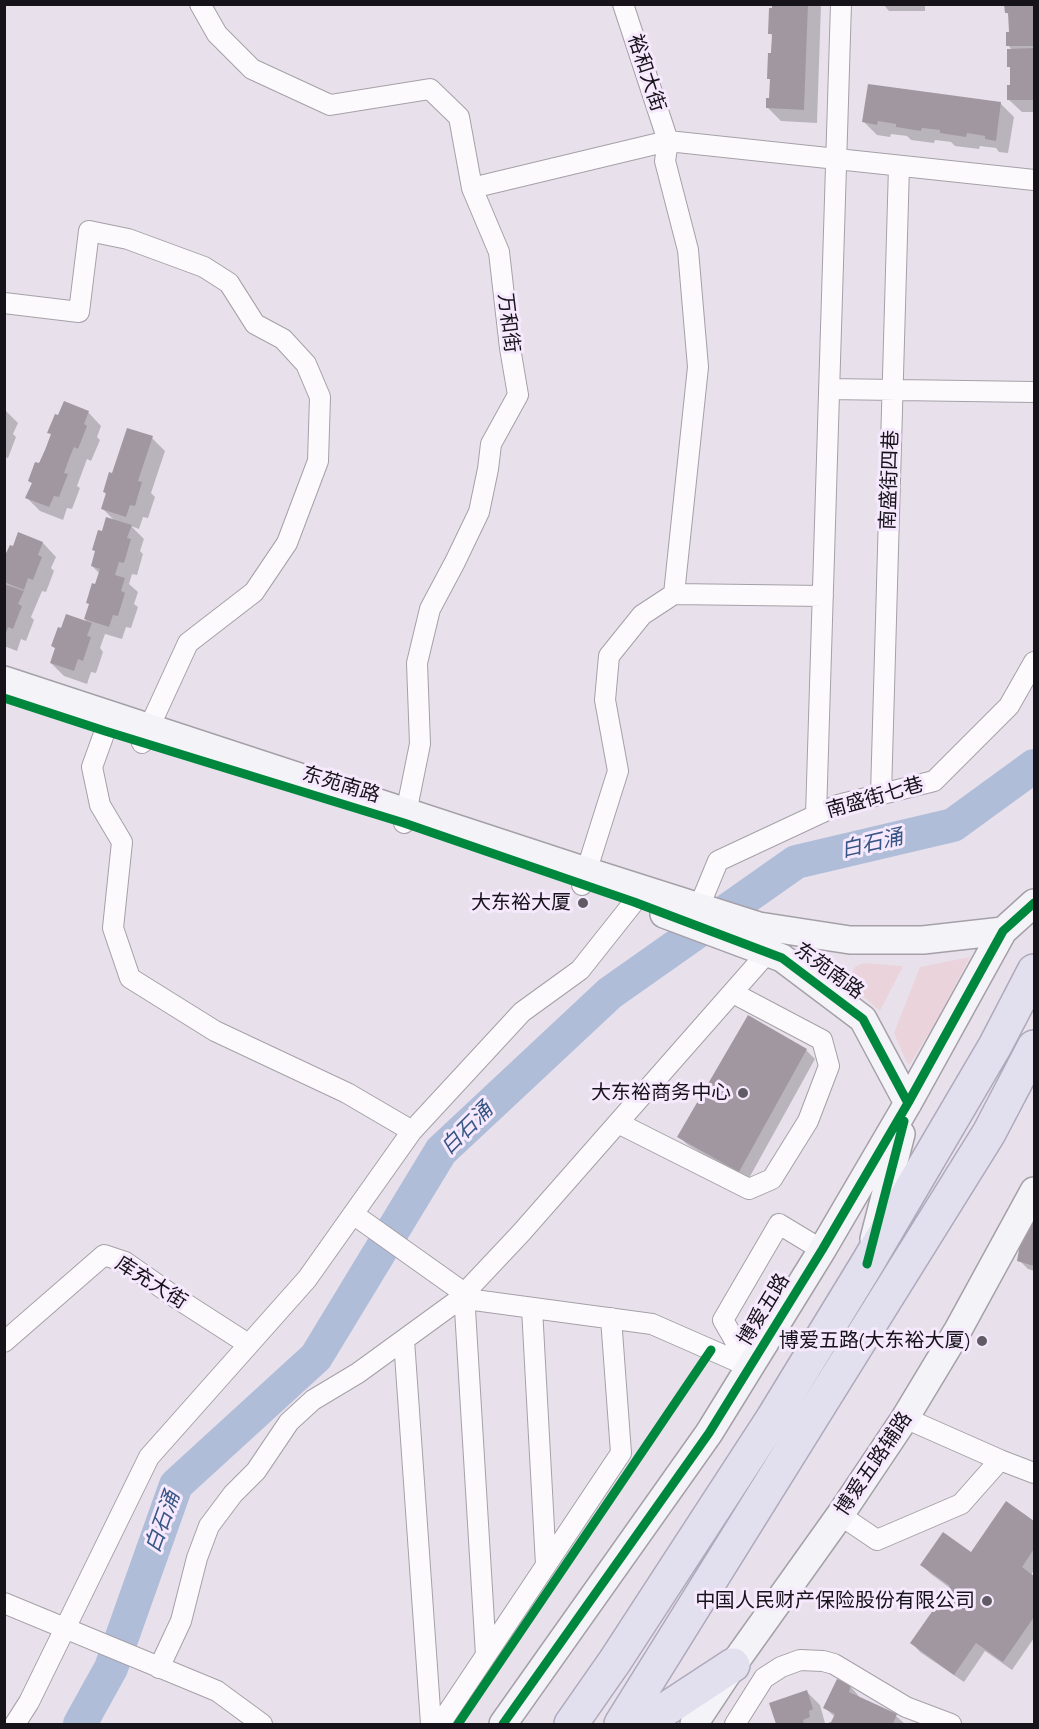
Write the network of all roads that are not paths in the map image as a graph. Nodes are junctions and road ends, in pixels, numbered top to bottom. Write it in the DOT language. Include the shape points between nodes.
graph roads {
  1 [pos="200,4"];
  2 [pos="623,4"];
  3 [pos="841,4"];
  4 [pos="668,141"];
  5 [pos="836,159"];
  6 [pos="899,166"];
  7 [pos="1035,180"];
  8 [pos="472,188"];
  9 [pos="4,303"];
  10 [pos="829,389"];
  11 [pos="892,390"];
  12 [pos="1035,392"];
  13 [pos="674,594"];
  14 [pos="823,596"];
  15 [pos="1035,662"];
  16 [pos="4,680"];
  17 [pos="4,698"];
  18 [pos="105,731"];
  19 [pos="145,735"];
  20 [pos="881,794"];
  21 [pos="816,815"];
  22 [pos="405,817"];
  23 [pos="584,878"];
  24 [pos="634,902"];
  25 [pos="1035,903"];
  26 [pos="682,908"];
  27 [pos="1003,931"];
  28 [pos="762,942"];
  29 [pos="1035,971"];
  30 [pos="733,993"];
  31 [pos="1035,1047"];
  32 [pos="908,1104"];
  33 [pos="618,1123"];
  34 [pos="412,1131"];
  35 [pos="1033,1195"];
  36 [pos="353,1214"];
  37 [pos="822,1250"];
  38 [pos="867,1264"];
  39 [pos="464,1293"];
  40 [pos="532,1308"];
  41 [pos="612,1318"];
  42 [pos="404,1340"];
  43 [pos="4,1342"];
  44 [pos="249,1344"];
  45 [pos="750,1367"];
  46 [pos="904,1418"];
  47 [pos="1000,1460"];
  48 [pos="1035,1473"];
  49 [pos="840,1515"];
  50 [pos="546,1565"];
  51 [pos="4,1603"];
  52 [pos="66,1627"];
  53 [pos="486,1655"];
  54 [pos="733,1665"];
  55 [pos="154,1666"];
  56 [pos="15,1725"];
  57 [pos="262,1725"];
  58 [pos="431,1725"];
  59 [pos="440,1725"];
  60 [pos="503,1725"];
  61 [pos="571,1725"];
  62 [pos="621,1725"];
  63 [pos="643,1725"];
  64 [pos="694,1725"];
  65 [pos="735,1725"];
  66 [pos="951,1725"];
  1 -- 8 [label="street, 万和街" via="217,34 252,69 330,105 430,89 459,117"];
  2 -- 4 [label="street, 裕和大街"];
  3 -- 5 [label="street"];
  4 -- 5 [label="street"];
  4 -- 8 [label="street"];
  4 -- 13 [label="street" via="664,161 688,250 698,367"];
  5 -- 6 [label="street"];
  5 -- 10 [label="street"];
  6 -- 7 [label="street"];
  6 -- 11 [label="street, 南盛街四巷"];
  8 -- 22 [label="street, 万和街" via="499,252 518,395 491,444 479,512 430,609 417,663 420,744"];
  9 -- 19 [label="street" via="79,312 89,231 128,239 204,267 229,283 255,324 283,339 306,364 320,397 318,461 287,543 254,592 188,644"];
  10 -- 11 [label="street"];
  10 -- 14 [label="street"];
  11 -- 12 [label="street"];
  11 -- 20 [label="street, 南盛街四巷"];
  13 -- 14 [label="street"];
  13 -- 23 [label="street" via="642,615 609,656 605,700 618,771"];
  14 -- 21 [label="street"];
  15 -- 20 [label="street, 南盛街七巷" via="1009,706 934,782"];
  16 -- 19 [label="street, 东苑南路"];
  17 -- 18 [label="street, 东苑南路"];
  18 -- 19 [label="street, 东苑南路"];
  18 -- 34 [label="street" via="92,767 99,805 122,842 113,928 130,978 215,1031 348,1093"];
  19 -- 22 [label="street, 东苑南路"];
  20 -- 21 [label="street, 南盛街七巷"];
  21 -- 26 [label="street, 南盛街七巷" via="718,861"];
  22 -- 23 [label="street, 东苑南路"];
  23 -- 24 [label="street, 东苑南路"];
  23 -- 26 [label="street, 东苑南路"];
  24 -- 26 [label="street, 东苑南路"];
  24 -- 34 [label="street" via="580,970 522,1012"];
  25 -- 27 [label="street, 博爱五路"];
  26 -- 28 [label="street"];
  27 -- 28 [label="street, 东苑南路" via="923,940"];
  27 -- 32 [label="street, 博爱五路"];
  28 -- 30 [label="street"];
  28 -- 32 [label="street, 东苑南路" via="863,1019"];
  29 -- 38 [label="highway"];
  30 -- 33 [label="street"];
  30 -- 33 [label="street" via="822,1040 829,1066 808,1121 772,1179 748,1189"];
  31 -- 62 [label="highway" via="988,1132"];
  32 -- 37 [label="street, 博爱五路"];
  32 -- 38 [label="street"];
  33 -- 39 [label="street"];
  34 -- 36 [label="street"];
  35 -- 46 [label="street, 博爱五路辅路"];
  36 -- 39 [label="street"];
  36 -- 44 [label="street" via="307,1279"];
  37 -- 45 [label="street, 博爱五路"];
  37 -- 45 [label="street" via="779,1224 723,1320"];
  38 -- 61 [label="highway" via="773,1418"];
  39 -- 40 [label="street" via="474,1300"];
  39 -- 42 [label="street"];
  39 -- 53 [label="street"];
  40 -- 41 [label="street"];
  40 -- 50 [label="street"];
  41 -- 45 [label="street" via="652,1324"];
  41 -- 50 [label="street" via="621,1453"];
  42 -- 55 [label="street" via="314,1400 289,1422 256,1471 233,1494 209,1526 181,1621"];
  42 -- 58 [label="street"];
  43 -- 44 [label="street, 库充大街" via="104,1255 125,1262"];
  44 -- 52 [label="street" via="149,1456"];
  45 -- 60 [label="street, 博爱五路" via="709,1433"];
  46 -- 47 [label="street"];
  46 -- 49 [label="street, 博爱五路辅路"];
  47 -- 48 [label="street"];
  47 -- 49 [label="street" via="961,1504 877,1540"];
  49 -- 54 [label="street, 博爱五路辅路"];
  50 -- 53 [label="street"];
  51 -- 52 [label="street"];
  52 -- 55 [label="street"];
  52 -- 56 [label="street"];
  53 -- 59 [label="street"];
  54 -- 63 [label="highway"];
  54 -- 64 [label="street, 博爱五路辅路"];
  55 -- 57 [label="street" via="217,1691"];
  65 -- 66 [label="street" via="764,1678 800,1660 834,1664 906,1707"];
}
